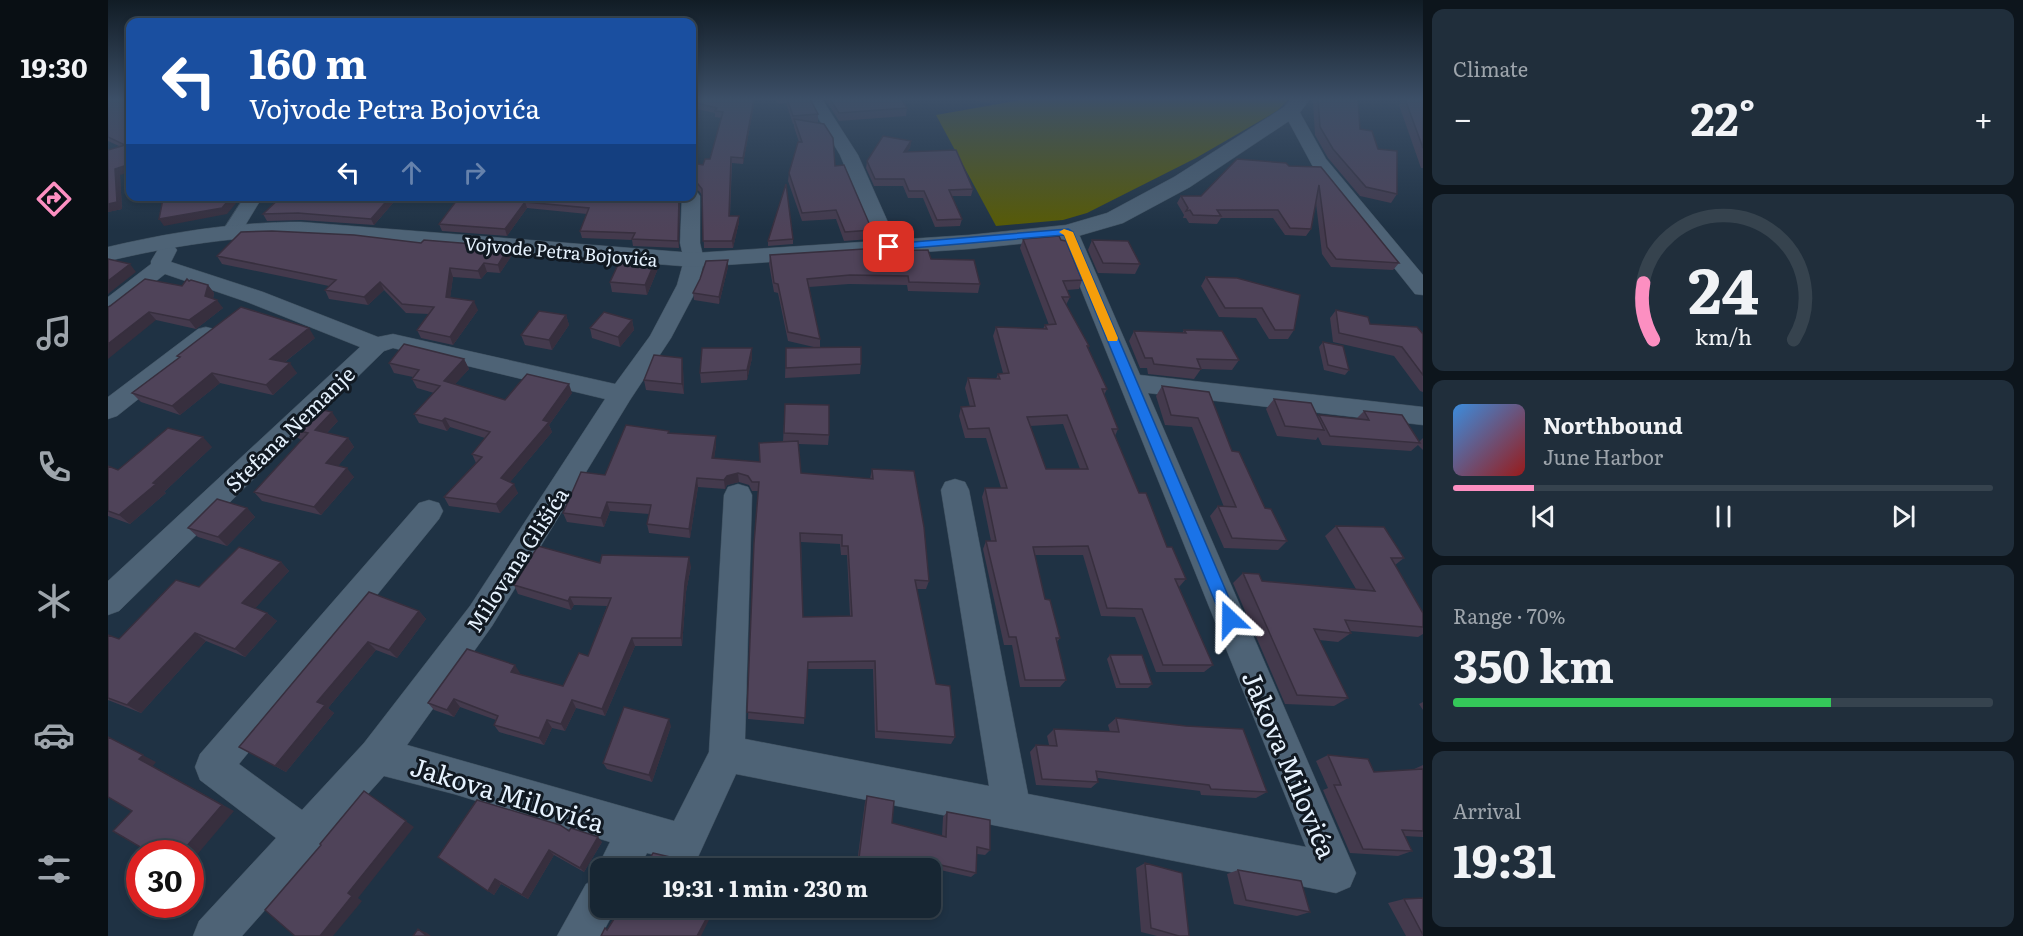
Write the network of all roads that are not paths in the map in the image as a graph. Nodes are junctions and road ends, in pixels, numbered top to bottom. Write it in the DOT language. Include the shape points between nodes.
graph roads {
  1 [pos="841,143"];
  2 [pos="1240,143"];
  3 [pos="1311,143"];
  4 [pos="251,201"];
  5 [pos="691,201"];
  6 [pos="233,230"];
  7 [pos="1068,232"];
  8 [pos="174,240"];
  9 [pos="889,247"];
  10 [pos="108,254"];
  11 [pos="694,260"];
  12 [pos="162,266"];
  13 [pos="1423,289"];
  14 [pos="108,308"];
  15 [pos="240,309"];
  16 [pos="376,345"];
  17 [pos="1132,383"];
  18 [pos="621,394"];
  19 [pos="108,410"];
  20 [pos="1423,416"];
  21 [pos="955,490"];
  22 [pos="738,495"];
  23 [pos="429,511"];
  24 [pos="108,601"];
  25 [pos="727,754"];
  26 [pos="377,756"];
  27 [pos="1012,809"];
  28 [pos="638,832"];
  29 [pos="305,836"];
  30 [pos="623,858"];
  31 [pos="590,915"];
  32 [pos="214,936"];
  33 [pos="578,936"];
  1 -- 9 [label="street"];
  2 -- 7 [label="street, Vojvode Petra Bojovića" via="1182,182 1115,218"];
  3 -- 13 [label="street" via="1318,161"];
  4 -- 6 [label="street"];
  5 -- 11 [label="street" via="690,243"];
  6 -- 8 [label="street, Vojvode Petra Bojovića"];
  6 -- 11 [label="street, Vojvode Petra Bojovića" via="301,229"];
  7 -- 9 [label="street, Vojvode Petra Bojovića"];
  7 -- 17 [label="street, Jakova Milovića"];
  8 -- 10 [label="street, Vojvode Petra Bojovića"];
  8 -- 12 [label="street" via="161,261"];
  9 -- 11 [label="street, Vojvode Petra Bojovića"];
  11 -- 18 [label="street, Milovana Glišića" via="688,285 660,338"];
  12 -- 14 [label="street"];
  12 -- 15 [label="street, Stefana Nemanje"];
  15 -- 16 [label="street, Stefana Nemanje"];
  15 -- 19 [label="street"];
  16 -- 18 [label="street" via="393,342"];
  16 -- 24 [label="street, Stefana Nemanje"];
  17 -- 20 [label="street"];
  17 -- 27 [label="street, Jakova Milovića" via="1336,873"];
  18 -- 26 [label="street, Milovana Glišića" via="481,616"];
  21 -- 27 [label="street"];
  22 -- 25 [label="street, Jakova Milovića"];
  23 -- 29 [label="street" via="213,767"];
  25 -- 27 [label="street, Jakova Milovića"];
  25 -- 28 [label="street, Jakova Milovića" via="684,843"];
  26 -- 28 [label="street, Jakova Milovića" via="430,768"];
  26 -- 29 [label="street, Milovana Glišića"];
  28 -- 30 [label="street, Jakova Milovića"];
  29 -- 32 [label="street, Milovana Glišića"];
  31 -- 33 [label="street"];
}
